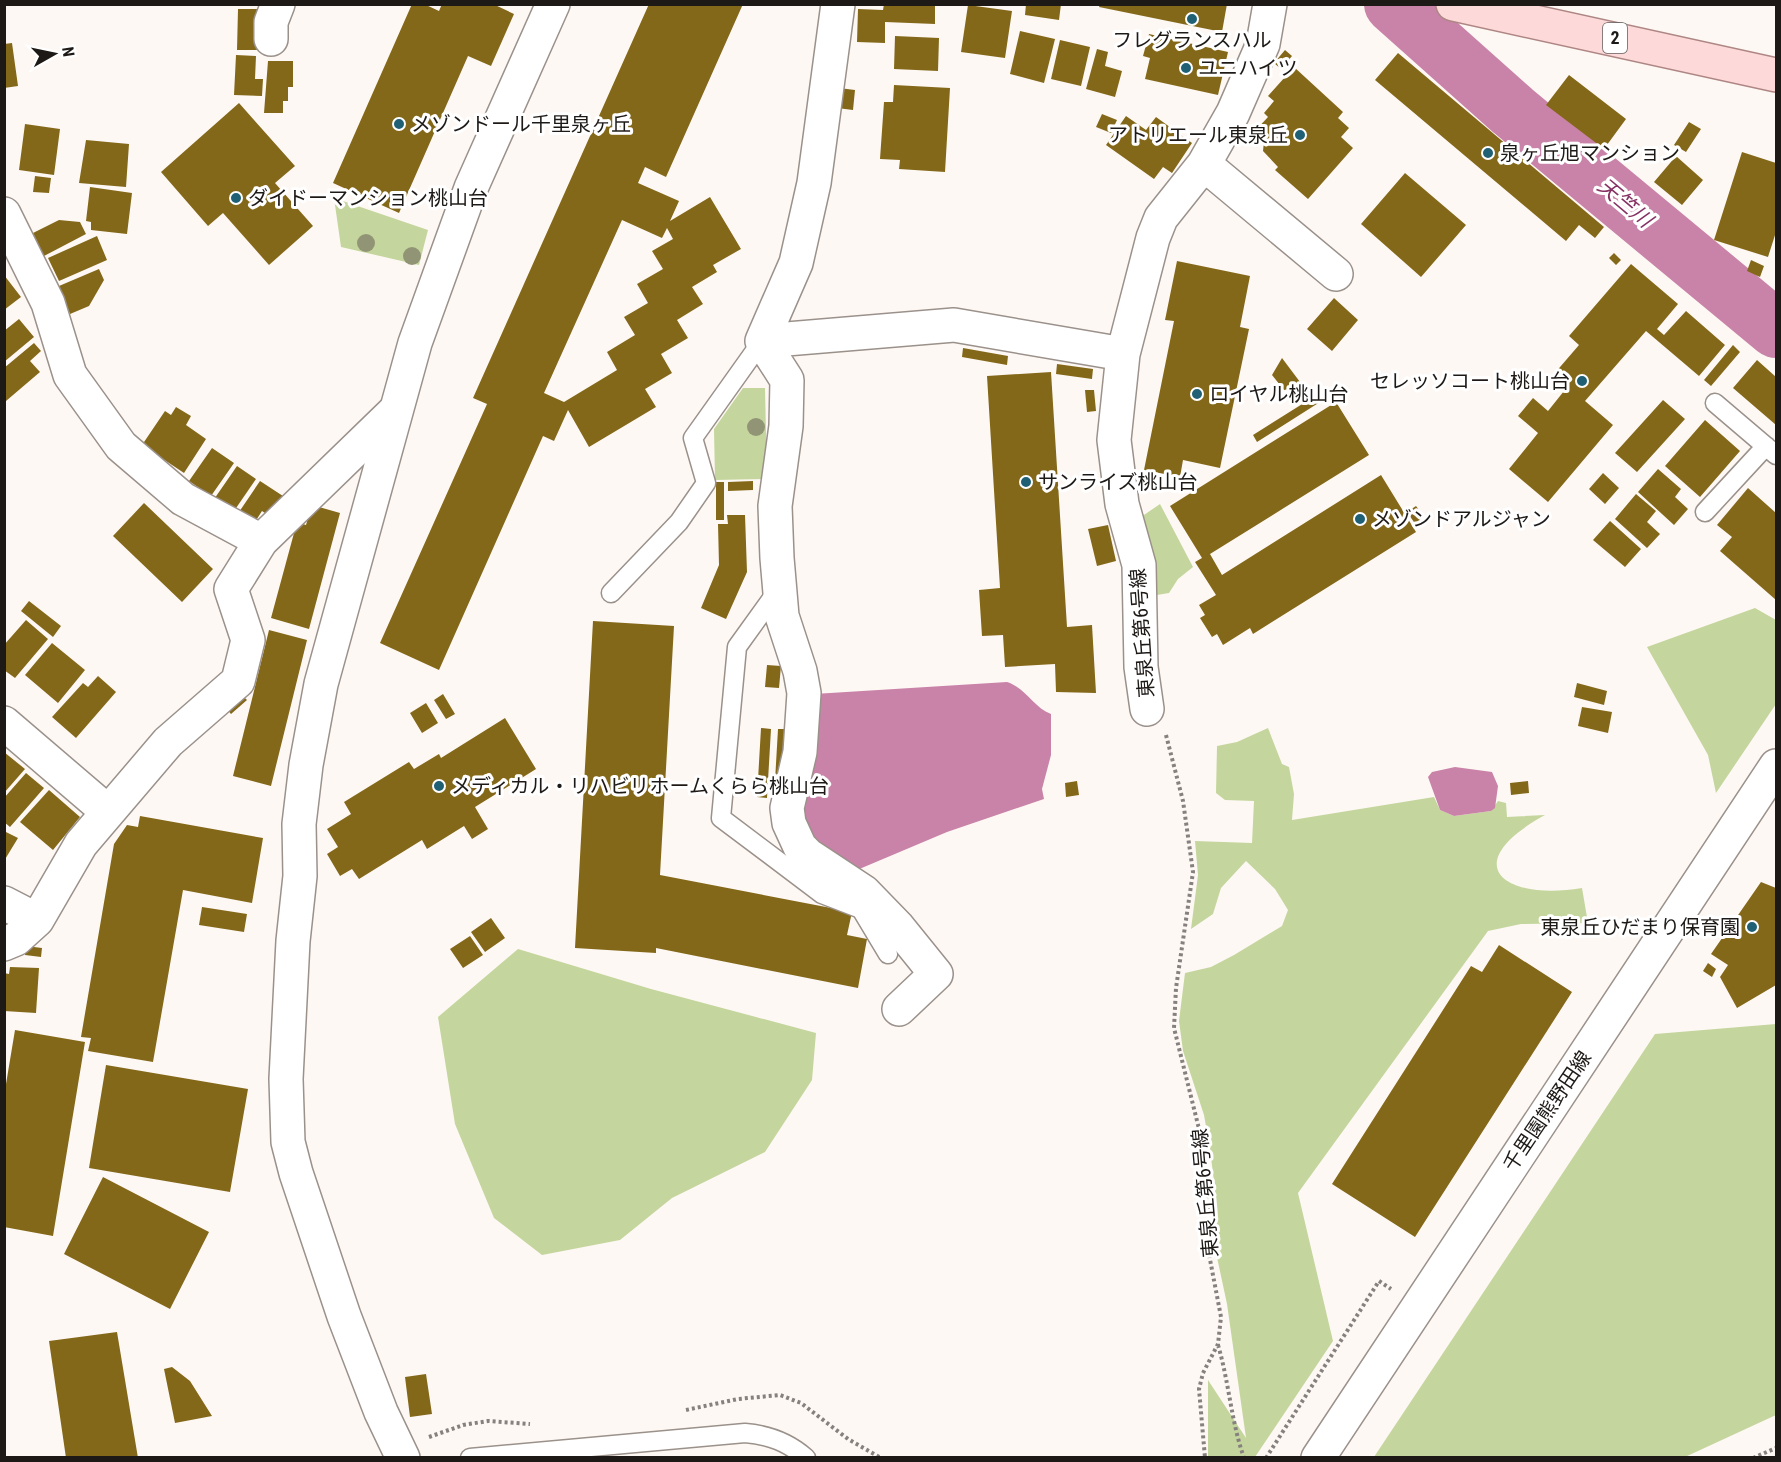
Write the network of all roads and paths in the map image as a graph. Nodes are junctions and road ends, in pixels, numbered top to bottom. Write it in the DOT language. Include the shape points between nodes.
graph roads {
  1 [pos="278,4"];
  2 [pos="838,4"];
  3 [pos="1270,4"];
  4 [pos="1453,4"];
  5 [pos="546,7"];
  6 [pos="271,39"];
  7 [pos="1776,75"];
  8 [pos="1204,164"];
  9 [pos="4,214"];
  10 [pos="1336,274"];
  11 [pos="762,341"];
  12 [pos="1123,354"];
  13 [pos="1715,403"];
  14 [pos="395,411"];
  15 [pos="1771,451"];
  16 [pos="1705,512"];
  17 [pos="261,540"];
  18 [pos="778,590"];
  19 [pos="611,593"];
  20 [pos="1147,709"];
  21 [pos="4,723"];
  22 [pos="1776,766"];
  23 [pos="108,812"];
  24 [pos="4,903"];
  25 [pos="37,920"];
  26 [pos="4,944"];
  27 [pos="888,954"];
  28 [pos="899,1009"];
  29 [pos="1416,1308"];
  30 [pos="1218,1344"];
  31 [pos="1776,1448"];
  32 [pos="403,1458"];
  33 [pos="470,1458"];
  34 [pos="806,1458"];
  35 [pos="1205,1458"];
  36 [pos="1244,1458"];
  37 [pos="1266,1458"];
  38 [pos="1318,1458"];
  39 [pos="1753,1458"];
  1 -- 6 [label="street" via="271,22"];
  2 -- 11 [label="street" via="814,183 796,263"];
  3 -- 8 [label="street, 東泉丘第6号線" via="1263,44 1233,113"];
  4 -- 7 [label="main road, 2"];
  5 -- 14 [label="street" via="471,188"];
  8 -- 10 [label="street"];
  8 -- 12 [label="street, 東泉丘第6号線" via="1161,218"];
  9 -- 17 [label="street" via="48,303 70,375 122,446 183,499"];
  11 -- 12 [label="street" via="954,325"];
  11 -- 18 [label="street" via="787,380 786,426 775,506"];
  11 -- 19 [label="lane" via="693,438 706,483 679,522"];
  12 -- 20 [label="street, 東泉丘第6号線" via="1114,440 1122,504 1139,565 1141,667"];
  13 -- 15 [label="lane"];
  14 -- 17 [label="street"];
  14 -- 32 [label="street" via="321,684 306,765 299,824 300,876 286,1079 288,1142 296,1173 344,1316"];
  15 -- 16 [label="lane"];
  17 -- 23 [label="street" via="231,589 248,640 238,681 168,742"];
  18 -- 27 [label="lane" via="737,647 721,818 822,894 861,909"];
  18 -- 28 [label="street" via="804,693 800,752 787,808 789,823 800,847 864,892 936,974"];
  20 -- 30 [label="path, 東泉丘第6号線" via="1161,720 1188,827 1192,888 1176,988 1174,1028 1204,1147 1208,1249 1221,1317"];
  21 -- 23 [label="street"];
  22 -- 29 [label="street, 千里園熊野田線"];
  23 -- 25 [label="street" via="81,844"];
  24 -- 25 [label="street"];
  25 -- 26 [label="street" via="16,939"];
  29 -- 37 [label="path" via="1379,1281"];
  29 -- 38 [label="street, 千里園熊野田線"];
  30 -- 35 [label="path, 東泉丘第6号線" via="1199,1389"];
  30 -- 36 [label="path"];
  31 -- 39 [label="path"];
  33 -- 34 [label="lane" via="738,1433 775,1438"];
}
